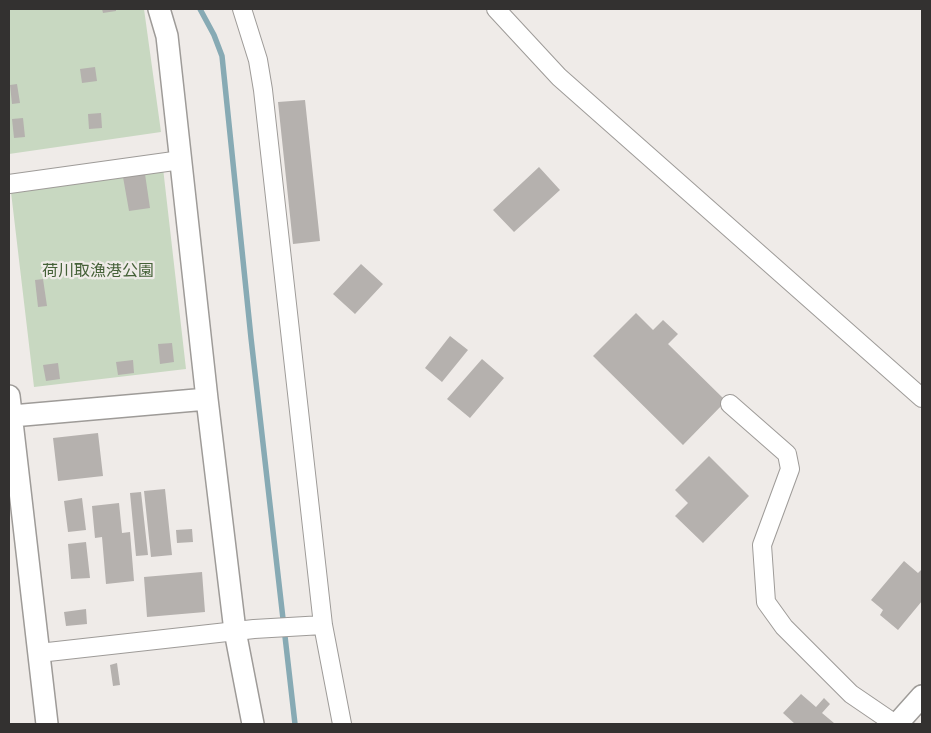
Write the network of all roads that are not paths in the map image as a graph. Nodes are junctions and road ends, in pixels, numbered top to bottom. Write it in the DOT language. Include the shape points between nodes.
graph roads {
  1 [pos="160,9"];
  2 [pos="242,9"];
  3 [pos="496,9"];
  4 [pos="181,160"];
  5 [pos="9,184"];
  6 [pos="922,398"];
  7 [pos="207,400"];
  8 [pos="730,404"];
  9 [pos="10,406"];
  10 [pos="323,625"];
  11 [pos="245,630"];
  12 [pos="39,653"];
  13 [pos="922,696"];
  14 [pos="47,724"];
  15 [pos="253,724"];
  16 [pos="342,724"];
  17 [pos="896,724"];
  1 -- 4 [label="street" via="167,36"];
  2 -- 10 [label="street" via="258,60 263,90"];
  3 -- 6 [label="street" via="559,77"];
  4 -- 5 [label="street"];
  4 -- 7 [label="street"];
  7 -- 9 [label="street"];
  7 -- 11 [label="street"];
  8 -- 17 [label="street" via="787,454 790,469 762,545 766,602 784,627 851,694"];
  9 -- 12 [label="street"];
  10 -- 11 [label="street"];
  10 -- 16 [label="street"];
  11 -- 12 [label="street"];
  11 -- 15 [label="street"];
  12 -- 14 [label="street"];
  13 -- 17 [label="street"];
}
